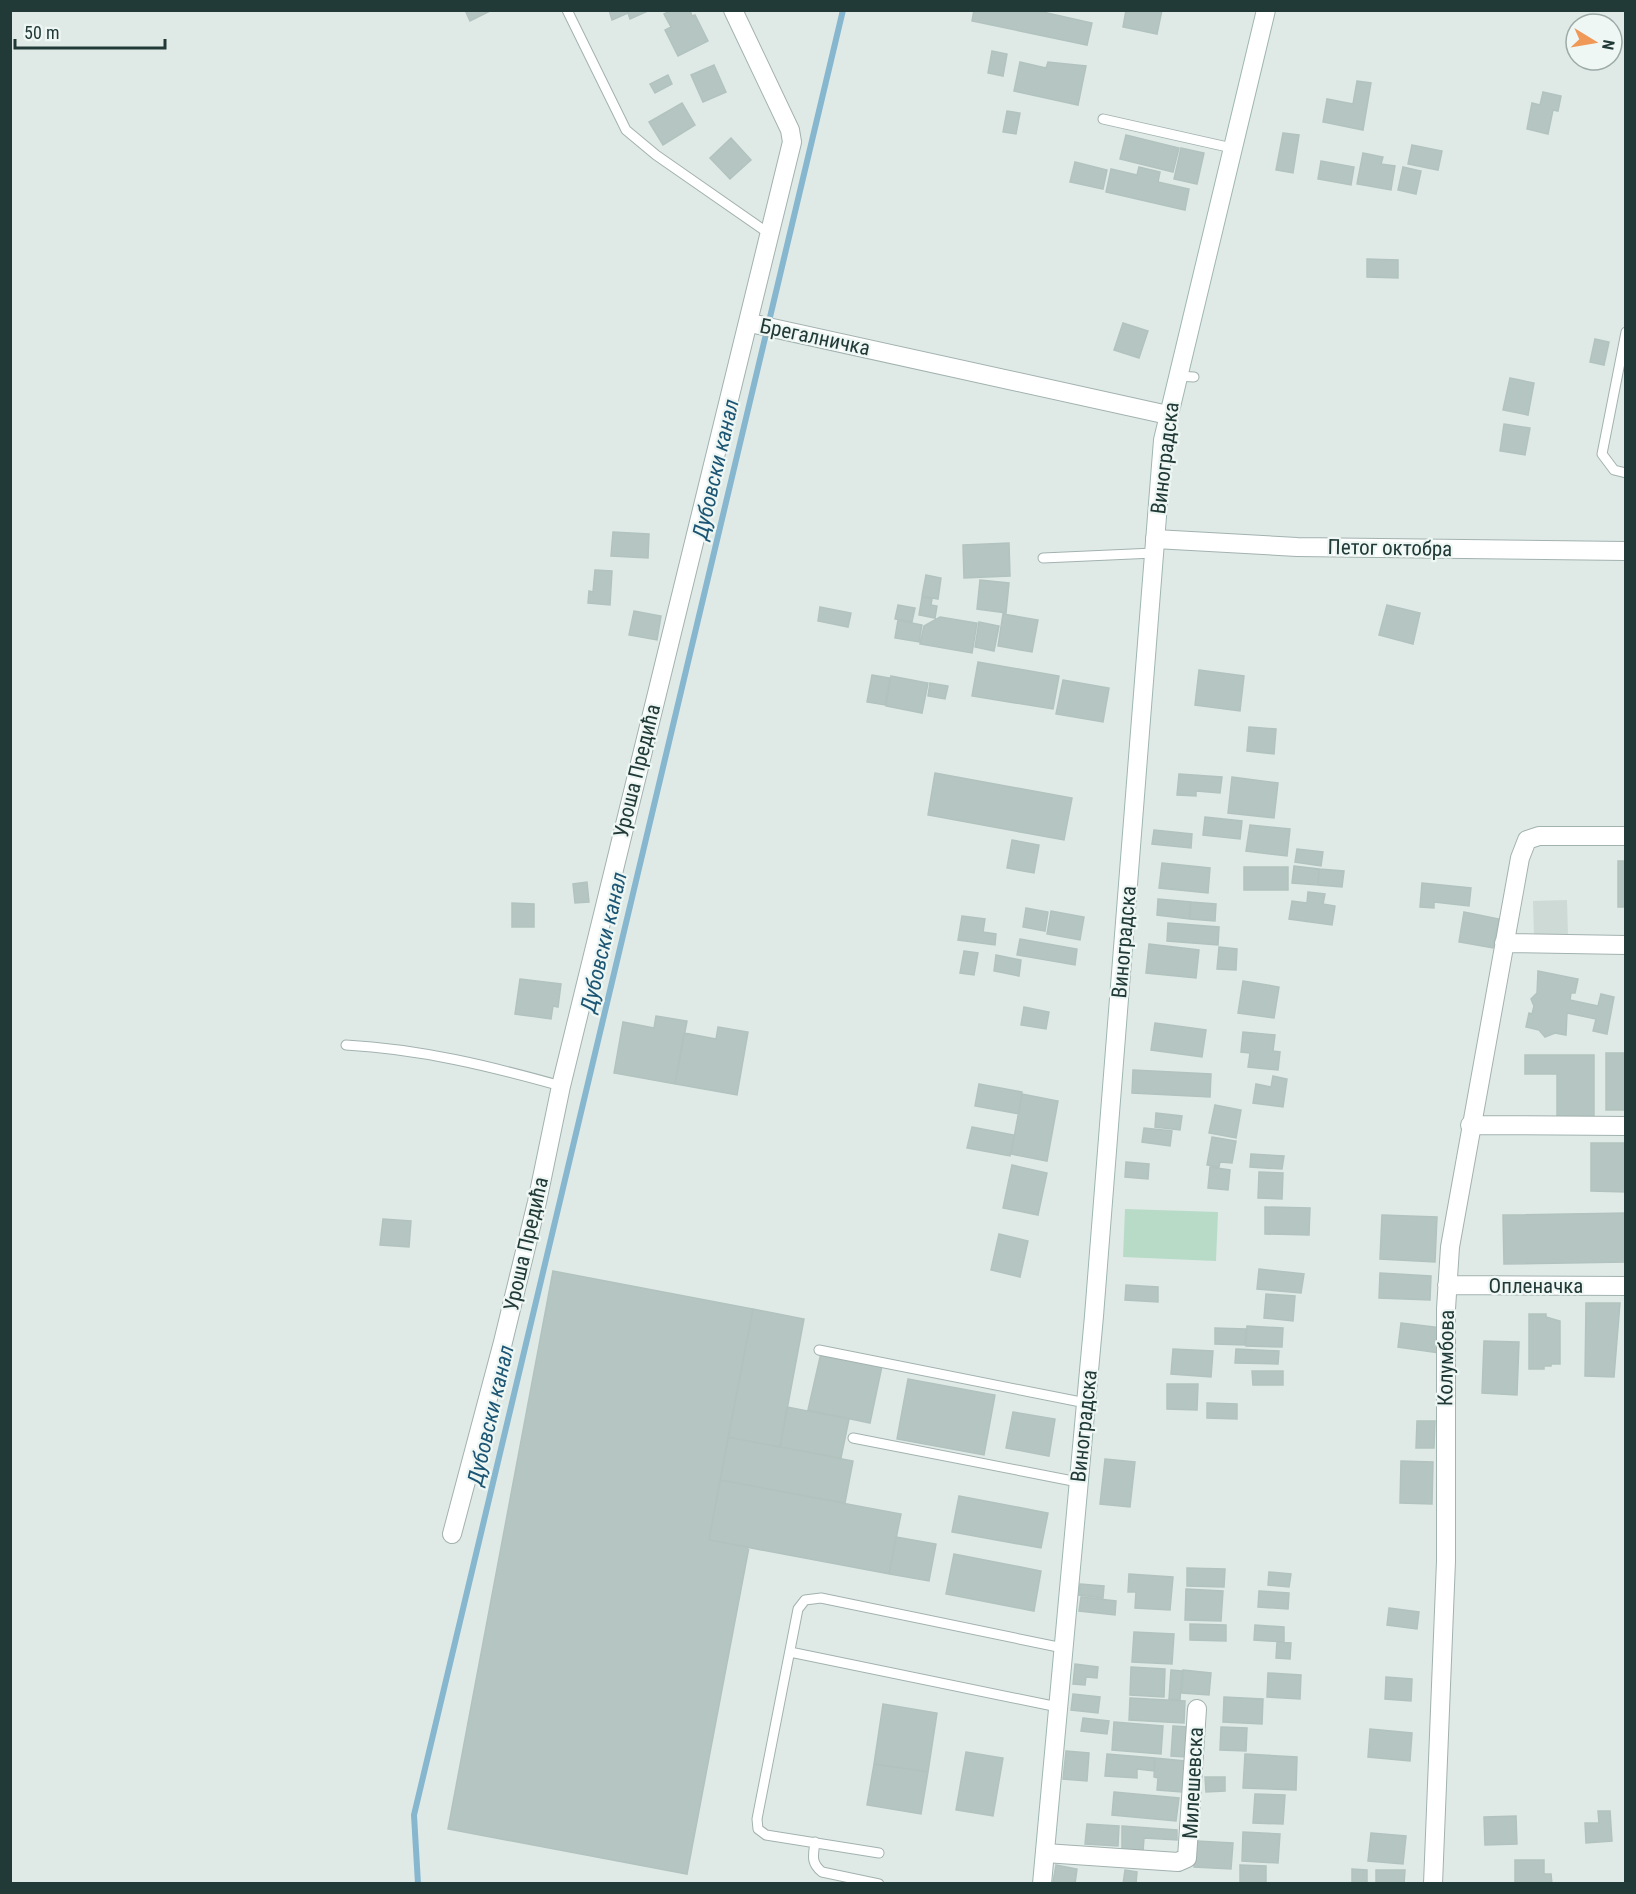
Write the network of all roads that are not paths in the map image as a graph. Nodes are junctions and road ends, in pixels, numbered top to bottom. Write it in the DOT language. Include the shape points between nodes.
graph roads {
  1 [pos="567,10"];
  2 [pos="733,10"];
  3 [pos="1266,10"];
  4 [pos="1103,119"];
  5 [pos="1232,148"];
  6 [pos="771,235"];
  7 [pos="754,324"];
  8 [pos="1626,332"];
  9 [pos="1168,415"];
  10 [pos="1626,473"];
  11 [pos="1154,546"];
  12 [pos="1626,551"];
  13 [pos="1043,558"];
  14 [pos="1626,836"];
  15 [pos="1504,943"];
  16 [pos="1626,945"];
  17 [pos="346,1045"];
  18 [pos="561,1086"];
  19 [pos="1470,1125"];
  20 [pos="1626,1126"];
  21 [pos="1447,1285"];
  22 [pos="1626,1286"];
  23 [pos="819,1350"];
  24 [pos="1086,1403"];
  25 [pos="853,1438"];
  26 [pos="1078,1482"];
  27 [pos="452,1534"];
  28 [pos="1063,1648"];
  29 [pos="790,1652"];
  30 [pos="1058,1707"];
  31 [pos="1197,1709"];
  32 [pos="815,1842"];
  33 [pos="879,1853"];
  34 [pos="1045,1853"];
  35 [pos="879,1884"];
  36 [pos="1042,1884"];
  37 [pos="1433,1884"];
  1 -- 6 [label="lane" via="626,130"];
  2 -- 6 [label="street, Брегалничка" via="792,135"];
  3 -- 5 [label="street, Виноградска"];
  4 -- 5 [label="lane"];
  5 -- 9 [label="street, Виноградска" via="1186,376"];
  6 -- 7 [label="street, Брегалничка"];
  7 -- 9 [label="street, Брегалничка"];
  7 -- 18 [label="street, Уроша Предића" via="644,741"];
  8 -- 10 [label="lane" via="1602,454 1614,470"];
  9 -- 11 [label="street, Виноградска"];
  11 -- 12 [label="street, Петог октобра"];
  11 -- 13 [label="lane"];
  11 -- 24 [label="street, Виноградска"];
  14 -- 15 [label="street, Колумбова" via="1539,836 1527,840"];
  15 -- 16 [label="street"];
  15 -- 19 [label="street, Колумбова"];
  17 -- 18 [label="lane" via="435,1055"];
  18 -- 27 [label="street, Уроша Предића" via="503,1342"];
  19 -- 20 [label="street"];
  19 -- 21 [label="street, Колумбова"];
  21 -- 22 [label="street, Опленачка"];
  21 -- 37 [label="street, Колумбова" via="1446,1561"];
  23 -- 24 [label="lane"];
  24 -- 26 [label="street, Виноградска"];
  25 -- 26 [label="lane"];
  26 -- 28 [label="street, Виноградска"];
  28 -- 29 [label="lane" via="821,1598 805,1600 798,1609"];
  28 -- 30 [label="street, Виноградска"];
  29 -- 30 [label="lane"];
  29 -- 32 [label="lane" via="758,1829 766,1835"];
  30 -- 34 [label="street, Виноградска"];
  31 -- 34 [label="street, Милешевска" via="1187,1858 1178,1862"];
  32 -- 33 [label="lane"];
  32 -- 35 [label="lane" via="812,1858 822,1872"];
  34 -- 36 [label="street, Виноградска"];
}
